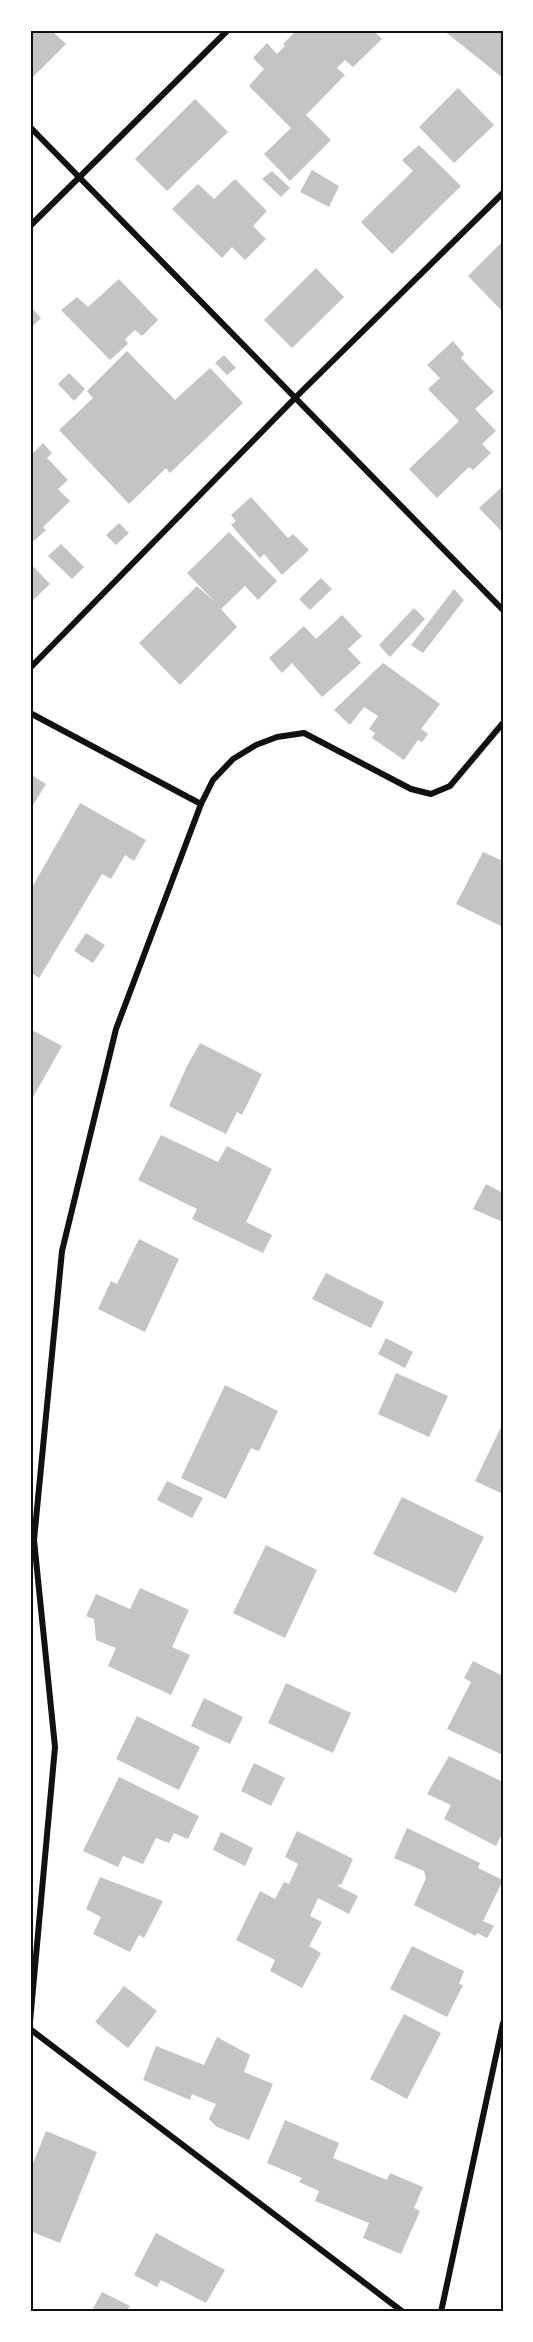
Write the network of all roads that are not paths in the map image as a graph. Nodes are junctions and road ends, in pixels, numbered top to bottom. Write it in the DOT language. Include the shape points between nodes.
graph roads {
  1 [pos="228,30"];
  2 [pos="30,127"];
  3 [pos="80,177"];
  4 [pos="503,193"];
  5 [pos="30,225"];
  6 [pos="297,397"];
  7 [pos="503,610"];
  8 [pos="30,668"];
  9 [pos="30,713"];
  10 [pos="503,723"];
  11 [pos="201,804"];
  12 [pos="30,2022"];
  13 [pos="503,2023"];
  14 [pos="30,2029"];
  15 [pos="403,2312"];
  16 [pos="441,2312"];
  1 -- 3 [label="street"];
  2 -- 3 [label="street"];
  3 -- 5 [label="street"];
  3 -- 6 [label="street"];
  4 -- 6 [label="street"];
  6 -- 7 [label="street"];
  6 -- 8 [label="street"];
  9 -- 11 [label="street"];
  10 -- 11 [label="street" via="450,786 431,794 411,789 304,733 277,737 233,759 213,780"];
  11 -- 12 [label="street" via="116,1029 62,1251 34,1540 55,1747"];
  13 -- 16 [label="street"];
  14 -- 15 [label="street"];
}
